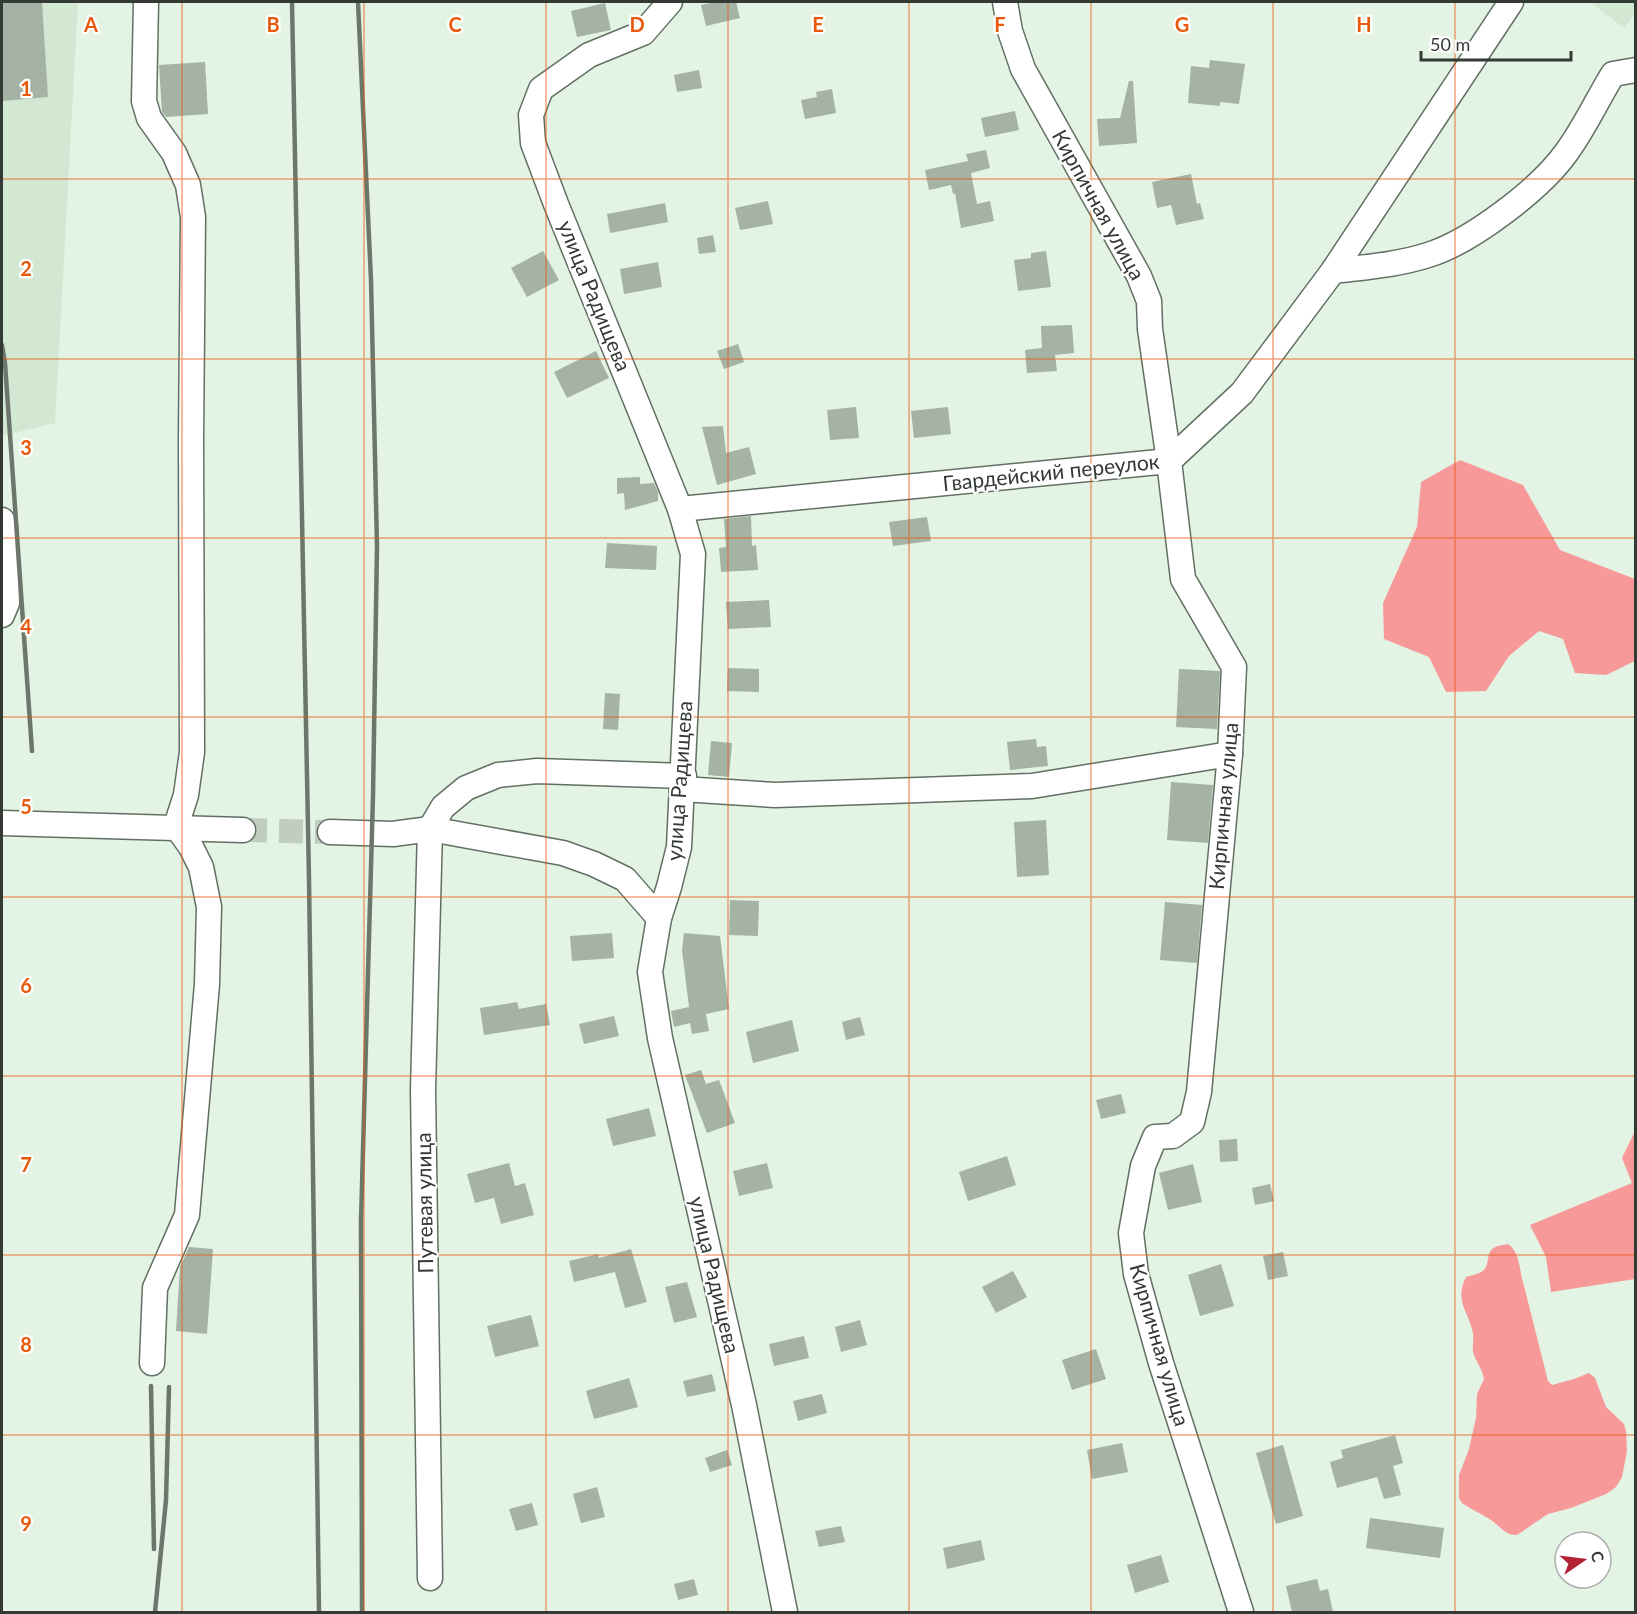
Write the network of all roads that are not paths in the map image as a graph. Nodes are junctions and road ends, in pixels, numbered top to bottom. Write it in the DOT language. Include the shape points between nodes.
graph roads {
  1 [pos="146,2"];
  2 [pos="670,2"];
  3 [pos="1005,2"];
  4 [pos="1511,2"];
  5 [pos="1624,72"];
  6 [pos="1333,271"];
  7 [pos="1169,461"];
  8 [pos="680,509"];
  9 [pos="2,520"];
  10 [pos="2,615"];
  11 [pos="1230,754"];
  12 [pos="683,782"];
  13 [pos="2,823"];
  14 [pos="176,826"];
  15 [pos="430,829"];
  16 [pos="243,830"];
  17 [pos="330,832"];
  18 [pos="659,918"];
  19 [pos="152,1363"];
  20 [pos="430,1578"];
  21 [pos="785,1612"];
  22 [pos="1241,1612"];
  1 -- 14 [label="street" via="144,101 149,118 174,153 188,185 193,217 192,752 186,795"];
  2 -- 8 [label="street, улица Радищева" via="643,33 589,55 541,89 531,115 533,143 556,204"];
  3 -- 7 [label="street, Кирпичная улица" via="1023,69 1139,276 1149,301"];
  4 -- 6 [label="street, Гвардейский переулок"];
  5 -- 6 [label="street" via="1566,154 1534,187 1468,237 1430,255"];
  6 -- 7 [label="street, Гвардейский переулок" via="1242,393"];
  7 -- 8 [label="street, Гвардейский переулок"];
  7 -- 11 [label="street, Кирпичная улица" via="1183,579 1234,667"];
  8 -- 12 [label="street, улица Радищева" via="693,554"];
  9 -- 10 [label="street" via="7,603"];
  11 -- 12 [label="street" via="1032,786 775,795"];
  11 -- 22 [label="street, Кирпичная улица" via="1199,1092 1192,1122 1173,1136 1155,1137 1150,1145 1131,1233 1136,1274 1161,1363"];
  12 -- 15 [label="street" via="537,771 498,775 466,788 443,807"];
  12 -- 18 [label="street, улица Радищева" via="679,847"];
  13 -- 14 [label="street"];
  14 -- 16 [label="street"];
  14 -- 19 [label="street" via="201,867 209,907 207,984 187,1215 154,1288"];
  15 -- 17 [label="street" via="393,834"];
  15 -- 18 [label="street" via="563,853 594,864 625,879"];
  15 -- 20 [label="street, Путевая улица" via="423,1090"];
  18 -- 21 [label="street, улица Радищева" via="650,972 660,1038 744,1405"];
}
